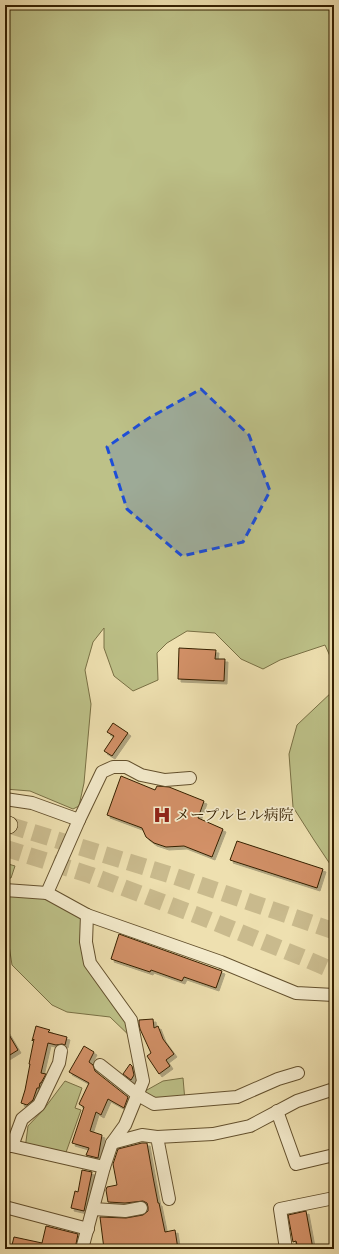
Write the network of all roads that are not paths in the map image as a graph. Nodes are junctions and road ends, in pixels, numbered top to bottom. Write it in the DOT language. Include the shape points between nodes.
graph roads {
  1 [pos="190,778"];
  2 [pos="5,798"];
  3 [pos="79,820"];
  4 [pos="5,890"];
  5 [pos="47,893"];
  6 [pos="87,915"];
  7 [pos="334,995"];
  8 [pos="61,1051"];
  9 [pos="100,1064"];
  10 [pos="298,1073"];
  11 [pos="334,1089"];
  12 [pos="138,1095"];
  13 [pos="277,1111"];
  14 [pos="158,1137"];
  15 [pos="112,1143"];
  16 [pos="9,1146"];
  17 [pos="334,1155"];
  18 [pos="104,1167"];
  19 [pos="334,1198"];
  20 [pos="169,1199"];
  21 [pos="5,1207"];
  22 [pos="141,1208"];
  23 [pos="93,1210"];
  24 [pos="88,1229"];
  25 [pos="82,1249"];
  26 [pos="286,1249"];
  1 -- 3 [label="street" via="165,780 141,775 126,767 113,767 102,772"];
  2 -- 3 [label="street" via="32,803"];
  3 -- 5 [label="street"];
  4 -- 5 [label="street"];
  5 -- 6 [label="street"];
  6 -- 7 [label="street" via="221,962 296,993"];
  6 -- 12 [label="street" via="86,942 90,963 131,1020 143,1082"];
  8 -- 16 [label="street" via="59,1063 39,1105 22,1119"];
  9 -- 12 [label="street"];
  10 -- 12 [label="street" via="237,1097 154,1104"];
  11 -- 13 [label="street" via="297,1101"];
  12 -- 15 [label="street" via="125,1125"];
  13 -- 14 [label="street" via="250,1126 213,1134"];
  13 -- 17 [label="street" via="296,1164"];
  14 -- 15 [label="street" via="142,1135"];
  14 -- 20 [label="street"];
  15 -- 18 [label="street"];
  16 -- 18 [label="street"];
  18 -- 23 [label="street"];
  19 -- 26 [label="street" via="280,1209"];
  21 -- 24 [label="street"];
  22 -- 23 [label="street" via="125,1211"];
  23 -- 24 [label="street"];
  24 -- 25 [label="street"];
}
